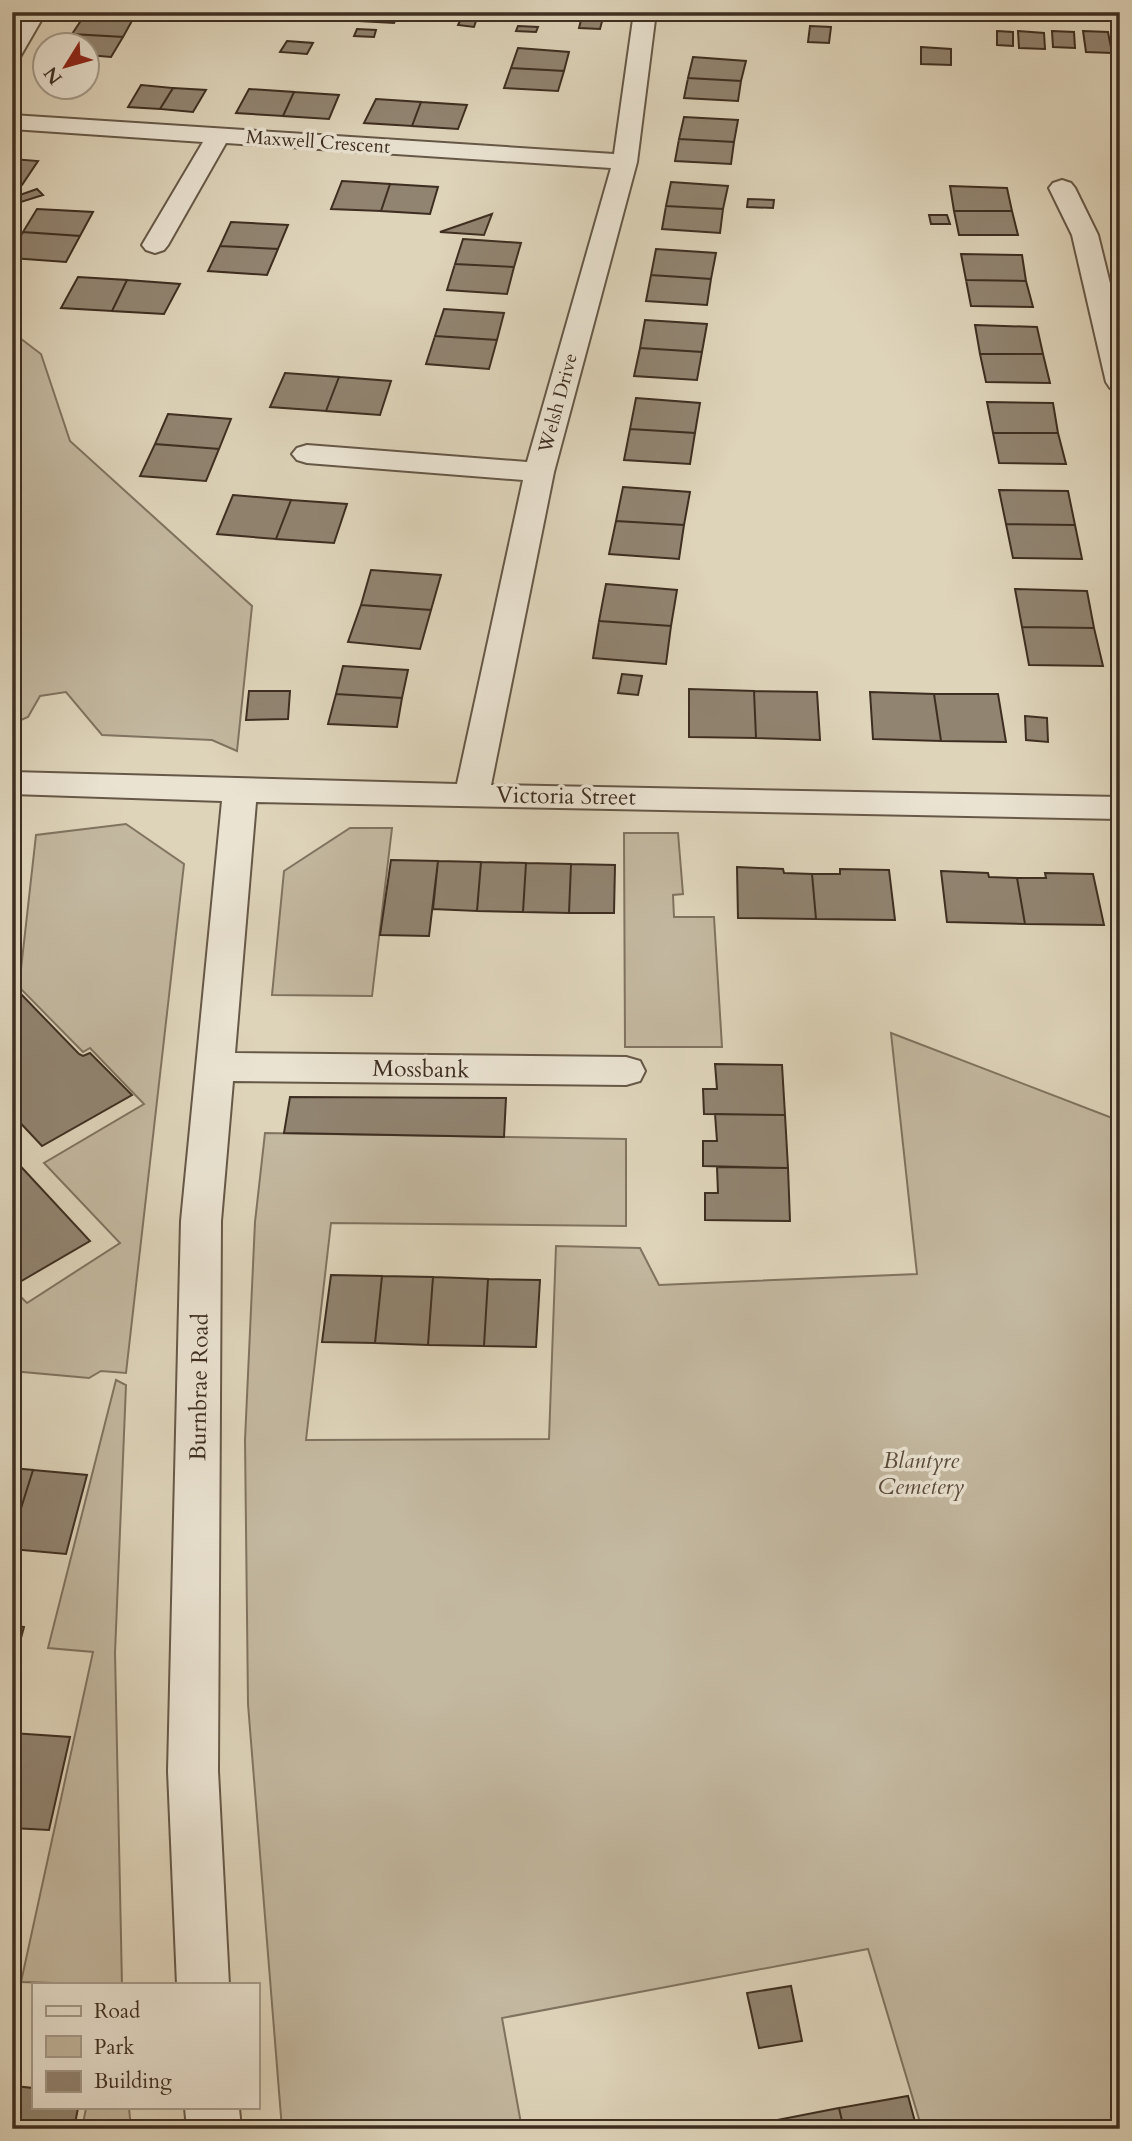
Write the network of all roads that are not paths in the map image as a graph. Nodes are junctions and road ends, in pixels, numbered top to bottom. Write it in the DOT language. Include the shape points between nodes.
graph roads {
  1 [pos="35,12"];
  2 [pos="645,12"];
  3 [pos="12,52"];
  4 [pos="12,122"];
  5 [pos="219,135"];
  6 [pos="625,162"];
  7 [pos="1062,188"];
  8 [pos="155,245"];
  9 [pos="1120,382"];
  10 [pos="307,454"];
  11 [pos="539,472"];
  12 [pos="12,783"];
  13 [pos="240,791"];
  14 [pos="471,794"];
  15 [pos="1120,808"];
  16 [pos="216,1067"];
  17 [pos="626,1071"];
  18 [pos="204,1983"];
  19 [pos="212,2110"];
  20 [pos="214,2129"];
  1 -- 3 [label="street"];
  2 -- 6 [label="street, Welsh Drive"];
  4 -- 5 [label="street, Maxwell Crescent"];
  5 -- 6 [label="street, Maxwell Crescent"];
  5 -- 8 [label="street"];
  6 -- 11 [label="street, Welsh Drive"];
  7 -- 9 [label="street" via="1097,235"];
  10 -- 11 [label="street"];
  11 -- 14 [label="street, Welsh Drive"];
  12 -- 13 [label="street, Victoria Street"];
  13 -- 14 [label="street, Victoria Street"];
  13 -- 16 [label="street, Burnbrae Road"];
  14 -- 15 [label="street, Victoria Street"];
  16 -- 17 [label="street, Mossbank"];
  16 -- 18 [label="street, Burnbrae Road" via="201,1221 193,1759"];
  19 -- 20 [label="street"];
}
